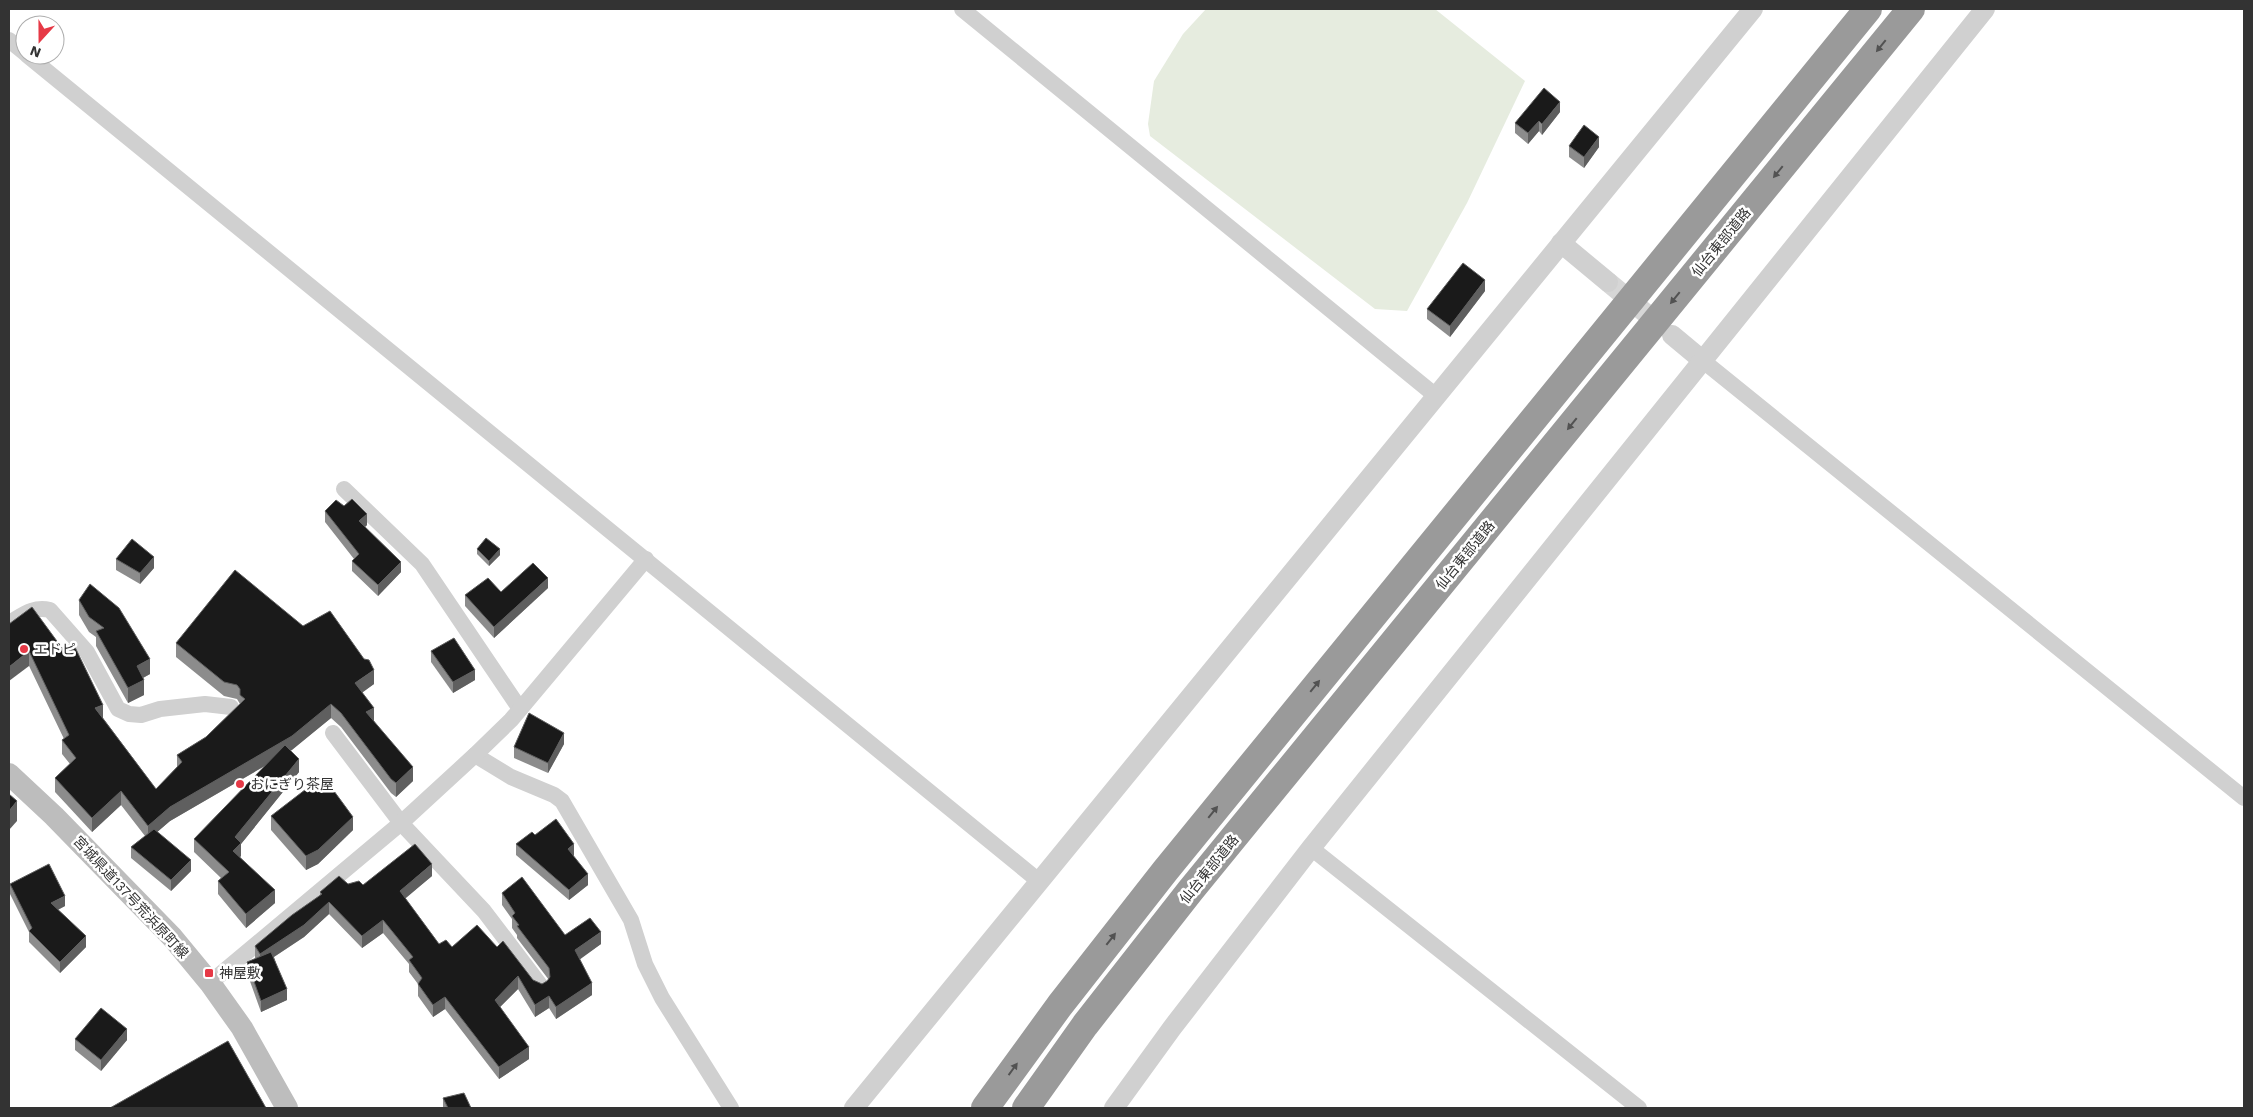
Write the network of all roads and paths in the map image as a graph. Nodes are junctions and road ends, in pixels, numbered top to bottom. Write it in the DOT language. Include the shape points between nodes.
graph roads {
  1 [pos="962,9"];
  2 [pos="1753,9"];
  3 [pos="1868,9"];
  4 [pos="1912,9"];
  5 [pos="1984,9"];
  6 [pos="40,65"];
  7 [pos="1561,243"];
  8 [pos="1608,282"];
  9 [pos="1672,335"];
  10 [pos="1702,360"];
  11 [pos="1436,396"];
  12 [pos="344,489"];
  13 [pos="646,559"];
  14 [pos="9,623"];
  15 [pos="231,706"];
  16 [pos="520,709"];
  17 [pos="333,733"];
  18 [pos="475,755"];
  19 [pos="9,774"];
  20 [pos="2244,798"];
  21 [pos="401,823"];
  22 [pos="1311,848"];
  23 [pos="1040,882"];
  24 [pos="210,983"];
  25 [pos="541,986"];
  26 [pos="287,1108"];
  27 [pos="731,1108"];
  28 [pos="854,1108"];
  29 [pos="985,1108"];
  30 [pos="1026,1108"];
  31 [pos="1114,1108"];
  32 [pos="1639,1108"];
  1 -- 11 [label="street"];
  2 -- 7 [label="street"];
  29 -- 3 [label="highway, one-way" via="1060,1005 1165,871"];
  4 -- 30 [label="highway, 仙台東部道路, one-way" via="1190,891 1085,1025"];
  5 -- 10 [label="street"];
  6 -- 13 [label="street"];
  7 -- 8 [label="street"];
  7 -- 11 [label="street"];
  9 -- 10 [label="street"];
  10 -- 20 [label="street"];
  10 -- 22 [label="street"];
  11 -- 23 [label="street"];
  12 -- 16 [label="street" via="422,564"];
  13 -- 16 [label="street"];
  13 -- 23 [label="street"];
  14 -- 15 [label="street" via="31,610 50,610 86,652 118,709 129,714 141,715 160,709 205,704"];
  16 -- 18 [label="street"];
  17 -- 21 [label="street"];
  18 -- 21 [label="street"];
  18 -- 27 [label="street" via="511,777 554,794 562,801 631,920 645,964 662,998"];
  19 -- 24 [label="main road, 宮城県道137号荒浜原町線" via="165,930"];
  21 -- 24 [label="street"];
  21 -- 25 [label="street" via="484,911"];
  22 -- 31 [label="street"];
  22 -- 32 [label="street"];
  23 -- 28 [label="street"];
  24 -- 26 [label="main road, 宮城県道137号荒浜原町線" via="242,1028"];
}
